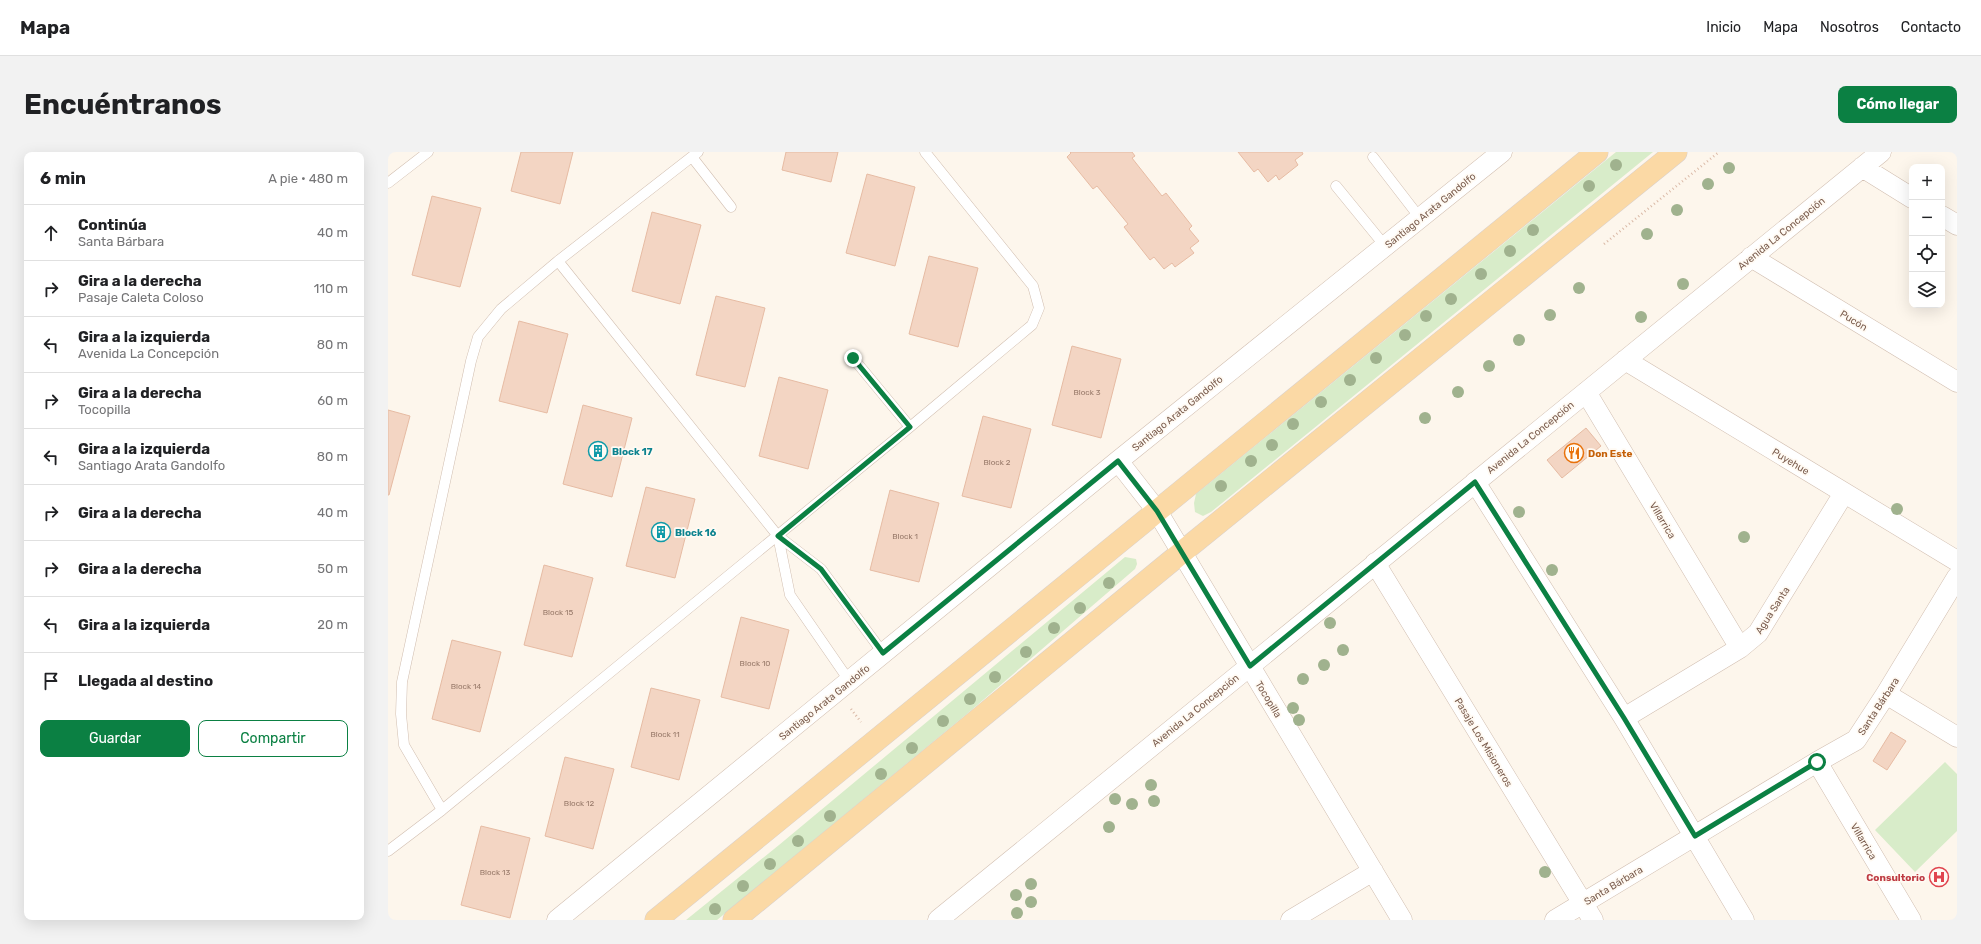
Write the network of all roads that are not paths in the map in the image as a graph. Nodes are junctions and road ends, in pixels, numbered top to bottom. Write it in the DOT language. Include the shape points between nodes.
graph roads {
  1 [pos="427,152"];
  2 [pos="925,152"];
  3 [pos="1502,152"];
  4 [pos="1597,152"];
  5 [pos="1676,152"];
  6 [pos="1880,152"];
  7 [pos="695,154"];
  8 [pos="1373,157"];
  9 [pos="1862,167"];
  10 [pos="388,183"];
  11 [pos="1336,186"];
  12 [pos="1909,196"];
  13 [pos="731,207"];
  14 [pos="1420,218"];
  15 [pos="1945,218"];
  16 [pos="1957,225"];
  17 [pos="1385,246"];
  18 [pos="1751,257"];
  19 [pos="558,261"];
  20 [pos="853,358"];
  21 [pos="1625,360"];
  22 [pos="1957,382"];
  23 [pos="1586,392"];
  24 [pos="910,427"];
  25 [pos="1118,461"];
  26 [pos="1475,482"];
  27 [pos="1844,493"];
  28 [pos="1157,511"];
  29 [pos="778,536"];
  30 [pos="1181,552"];
  31 [pos="1957,561"];
  32 [pos="1375,563"];
  33 [pos="1957,577"];
  34 [pos="1740,648"];
  35 [pos="883,653"];
  36 [pos="1250,666"];
  37 [pos="850,682"];
  38 [pos="1886,694"];
  39 [pos="1624,718"];
  40 [pos="1957,737"];
  41 [pos="1817,762"];
  42 [pos="442,810"];
  43 [pos="1695,836"];
  44 [pos="388,852"];
  45 [pos="1373,871"];
  46 [pos="1588,912"];
  47 [pos="557,920"];
  48 [pos="656,920"];
  49 [pos="734,920"];
  50 [pos="938,920"];
  51 [pos="1291,920"];
  52 [pos="1402,920"];
  53 [pos="1555,920"];
  54 [pos="1744,920"];
  55 [pos="1912,920"];
  1 -- 10 [label="lane"];
  2 -- 24 [label="lane" via="1033,286 1040,308 1032,325"];
  3 -- 14 [label="street, Santiago Arata Gandolfo"];
  4 -- 28 [label="main road"];
  5 -- 30 [label="main road"];
  6 -- 9 [label="street, Avenida La Concepción"];
  7 -- 13 [label="lane"];
  7 -- 19 [label="lane"];
  8 -- 14 [label="lane"];
  9 -- 12 [label="street"];
  9 -- 18 [label="street, Avenida La Concepción"];
  11 -- 17 [label="lane"];
  14 -- 17 [label="street, Santiago Arata Gandolfo"];
  15 -- 16 [label="street"];
  17 -- 25 [label="street, Santiago Arata Gandolfo"];
  18 -- 21 [label="street, Avenida La Concepción"];
  18 -- 22 [label="street, Pucón"];
  19 -- 29 [label="lane"];
  19 -- 42 [label="lane" via="501,309 478,337 402,682 401,714 404,745"];
  20 -- 24 [label="lane"];
  21 -- 23 [label="street, Avenida La Concepción"];
  21 -- 27 [label="street, Puyehue"];
  23 -- 26 [label="street, Avenida La Concepción"];
  23 -- 34 [label="street, Villarrica"];
  24 -- 29 [label="lane"];
  25 -- 28 [label="street, Tocopilla"];
  25 -- 35 [label="street, Santiago Arata Gandolfo"];
  26 -- 32 [label="street, Avenida La Concepción"];
  26 -- 39 [label="street"];
  27 -- 31 [label="street, Puyehue"];
  27 -- 34 [label="street, Agua Santa" via="1758,633"];
  28 -- 30 [label="street, Tocopilla"];
  28 -- 48 [label="main road"];
  29 -- 35 [label="lane" via="821,569"];
  29 -- 37 [label="lane" via="790,595"];
  29 -- 42 [label="lane"];
  30 -- 36 [label="street, Tocopilla"];
  30 -- 49 [label="main road"];
  32 -- 36 [label="street, Avenida La Concepción"];
  32 -- 46 [label="street, Pasaje Los Misioneros"];
  33 -- 38 [label="street, Santa Bárbara"];
  34 -- 39 [label="street, Agua Santa"];
  35 -- 37 [label="street, Santiago Arata Gandolfo"];
  36 -- 45 [label="street, Tocopilla"];
  36 -- 50 [label="street, Avenida La Concepción"];
  37 -- 47 [label="street, Santiago Arata Gandolfo"];
  38 -- 40 [label="street"];
  38 -- 41 [label="street, Santa Bárbara" via="1856,740"];
  39 -- 43 [label="street"];
  41 -- 43 [label="street, Santa Bárbara"];
  41 -- 55 [label="street, Villarrica"];
  42 -- 44 [label="lane"];
  43 -- 46 [label="street, Santa Bárbara"];
  43 -- 54 [label="street"];
  45 -- 51 [label="street"];
  45 -- 52 [label="street, Tocopilla"];
  46 -- 53 [label="street, Santa Bárbara"];
}
